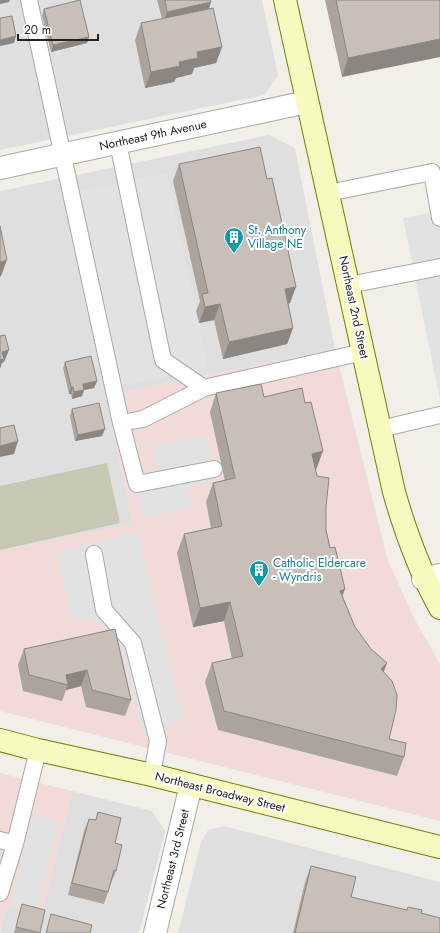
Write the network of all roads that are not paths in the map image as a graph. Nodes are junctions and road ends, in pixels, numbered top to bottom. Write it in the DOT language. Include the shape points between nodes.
graph roads {
  1 [pos="29,0"];
  2 [pos="285,0"];
  3 [pos="307,102"];
  4 [pos="118,143"];
  5 [pos="62,154"];
  6 [pos="0,168"];
  7 [pos="328,193"];
  8 [pos="440,218"];
  9 [pos="440,267"];
  10 [pos="349,285"];
  11 [pos="364,352"];
  12 [pos="204,388"];
  13 [pos="440,416"];
  14 [pos="121,423"];
  15 [pos="380,429"];
  16 [pos="214,469"];
  17 [pos="94,554"];
  18 [pos="432,577"];
  19 [pos="440,608"];
  20 [pos="0,740"];
  21 [pos="38,750"];
  22 [pos="152,775"];
  23 [pos="191,785"];
  24 [pos="8,842"];
  25 [pos="440,847"];
  26 [pos="0,893"];
  27 [pos="155,933"];
  1 -- 5 [label="lane"];
  2 -- 3 [label="street, Northeast 2nd Street"];
  3 -- 4 [label="street, Northeast 9th Avenue"];
  3 -- 7 [label="street, Northeast 2nd Street"];
  4 -- 5 [label="street, Northeast 9th Avenue"];
  4 -- 12 [label="lane" via="163,360"];
  5 -- 6 [label="street, Northeast 9th Avenue"];
  5 -- 14 [label="lane"];
  7 -- 8 [label="lane" via="432,172"];
  7 -- 10 [label="street, Northeast 2nd Street"];
  9 -- 10 [label="lane"];
  10 -- 11 [label="street, Northeast 2nd Street"];
  11 -- 12 [label="lane"];
  11 -- 15 [label="street, Northeast 2nd Street"];
  12 -- 14 [label="lane" via="143,419"];
  13 -- 15 [label="lane"];
  14 -- 16 [label="lane" via="137,484"];
  15 -- 18 [label="street, Northeast 2nd Street" via="407,538"];
  17 -- 22 [label="lane" via="104,610 133,643 158,741"];
  18 -- 19 [label="street, Northeast 2nd Street"];
  20 -- 21 [label="street, Northeast Broadway Street"];
  21 -- 22 [label="street, Northeast Broadway Street"];
  21 -- 24 [label="lane"];
  22 -- 23 [label="street, Northeast Broadway Street"];
  23 -- 25 [label="street, Northeast Broadway Street"];
  23 -- 27 [label="street, Northeast 3rd Street"];
  24 -- 26 [label="lane"];
}
